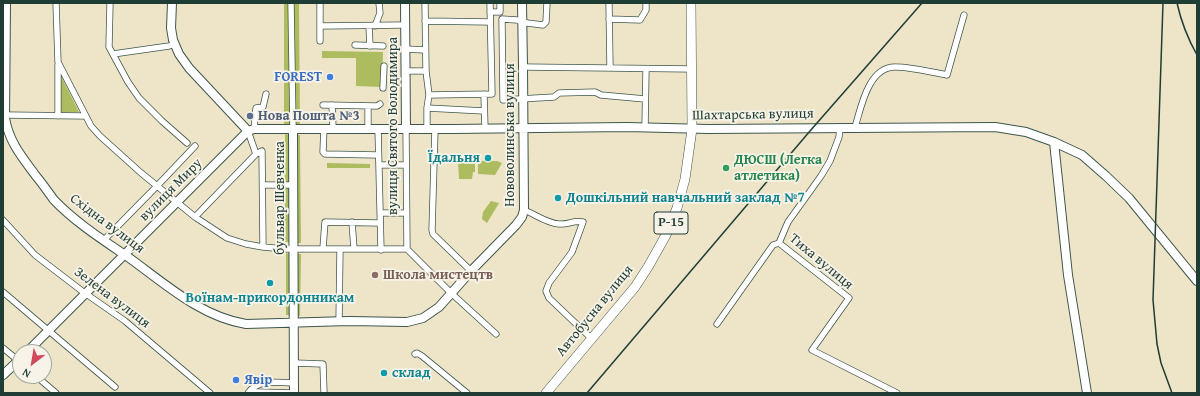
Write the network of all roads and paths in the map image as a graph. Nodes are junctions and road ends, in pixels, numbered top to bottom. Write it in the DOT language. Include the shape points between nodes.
graph roads {
  1 [pos="6,3"];
  2 [pos="56,3"];
  3 [pos="110,3"];
  4 [pos="172,3"];
  5 [pos="292,3"];
  6 [pos="320,3"];
  7 [pos="379,3"];
  8 [pos="405,3"];
  9 [pos="425,3"];
  10 [pos="490,3"];
  11 [pos="500,3"];
  12 [pos="522,3"];
  13 [pos="547,3"];
  14 [pos="609,3"];
  15 [pos="646,3"];
  16 [pos="691,3"];
  17 [pos="490,12"];
  18 [pos="964,15"];
  19 [pos="610,19"];
  20 [pos="522,21"];
  21 [pos="425,22"];
  22 [pos="490,22"];
  23 [pos="406,25"];
  24 [pos="320,26"];
  25 [pos="372,26"];
  26 [pos="320,40"];
  27 [pos="174,44"];
  28 [pos="355,45"];
  29 [pos="370,46"];
  30 [pos="383,46"];
  31 [pos="405,49"];
  32 [pos="425,50"];
  33 [pos="113,54"];
  34 [pos="58,62"];
  35 [pos="384,66"];
  36 [pos="524,68"];
  37 [pos="610,68"];
  38 [pos="646,69"];
  39 [pos="692,69"];
  40 [pos="405,71"];
  41 [pos="426,71"];
  42 [pos="383,88"];
  43 [pos="266,94"];
  44 [pos="484,94"];
  45 [pos="429,95"];
  46 [pos="523,99"];
  47 [pos="646,99"];
  48 [pos="380,104"];
  49 [pos="323,105"];
  50 [pos="332,105"];
  51 [pos="368,106"];
  52 [pos="427,108"];
  53 [pos="484,111"];
  54 [pos="4,115"];
  55 [pos="58,116"];
  56 [pos="85,116"];
  57 [pos="840,127"];
  58 [pos="855,127"];
  59 [pos="324,128"];
  60 [pos="333,128"];
  61 [pos="368,128"];
  62 [pos="378,128"];
  63 [pos="524,128"];
  64 [pos="645,128"];
  65 [pos="293,129"];
  66 [pos="406,129"];
  67 [pos="431,129"];
  68 [pos="485,129"];
  69 [pos="692,129"];
  70 [pos="251,130"];
  71 [pos="1054,142"];
  72 [pos="187,143"];
  73 [pos="195,146"];
  74 [pos="256,154"];
  75 [pos="378,156"];
  76 [pos="379,165"];
  77 [pos="406,165"];
  78 [pos="293,185"];
  79 [pos="157,186"];
  80 [pos="263,186"];
  81 [pos="176,202"];
  82 [pos="524,210"];
  83 [pos="380,213"];
  84 [pos="406,213"];
  85 [pos="195,217"];
  86 [pos="3,220"];
  87 [pos="352,222"];
  88 [pos="380,223"];
  89 [pos="104,240"];
  90 [pos="779,242"];
  91 [pos="263,247"];
  92 [pos="323,248"];
  93 [pos="293,249"];
  94 [pos="340,249"];
  95 [pos="354,249"];
  96 [pos="407,249"];
  97 [pos="381,250"];
  98 [pos="124,255"];
  99 [pos="471,271"];
  100 [pos="1197,281"];
  101 [pos="3,292"];
  102 [pos="452,293"];
  103 [pos="86,294"];
  104 [pos="293,322"];
  105 [pos="339,322"];
  106 [pos="717,324"];
  107 [pos="48,331"];
  108 [pos="496,334"];
  109 [pos="591,338"];
  110 [pos="35,344"];
  111 [pos="3,348"];
  112 [pos="414,354"];
  113 [pos="12,355"];
  114 [pos="294,363"];
  115 [pos="12,367"];
  116 [pos="3,376"];
  117 [pos="294,383"];
  118 [pos="44,384"];
  119 [pos="115,387"];
  120 [pos="54,393"];
  121 [pos="210,393"];
  122 [pos="249,393"];
  123 [pos="294,393"];
  124 [pos="324,393"];
  125 [pos="467,393"];
  126 [pos="546,393"];
  127 [pos="897,393"];
  128 [pos="1087,393"];
  1 -- 54 [label="street, Східна вулиця"];
  2 -- 34 [label="street"];
  3 -- 33 [label="street" via="110,47"];
  4 -- 27 [label="street" via="171,28"];
  5 -- 65 [label="street, бульвар Шевченка"];
  6 -- 24 [label="street"];
  7 -- 25 [label="street" via="380,13"];
  8 -- 23 [label="street, вулиця Святого Володимира"];
  9 -- 21 [label="street"];
  10 -- 17 [label="street"];
  11 -- 17 [label="street" via="500,12"];
  12 -- 20 [label="street, Нововолинська вулиця"];
  13 -- 20 [label="street" via="545,24"];
  14 -- 19 [label="street"];
  15 -- 19 [label="street" via="646,10 640,20"];
  16 -- 39 [label="main road, Р-15"];
  17 -- 22 [label="street"];
  18 -- 58 [label="street" via="947,75 894,67 884,70 872,80"];
  19 -- 37 [label="street"];
  20 -- 36 [label="street, Нововолинська вулиця"];
  20 -- 46 [label="street" via="502,20 503,100"];
  21 -- 22 [label="street"];
  21 -- 32 [label="street"];
  22 -- 44 [label="street" via="492,94"];
  23 -- 25 [label="street"];
  23 -- 31 [label="street, вулиця Святого Володимира"];
  24 -- 25 [label="street"];
  24 -- 26 [label="street"];
  25 -- 29 [label="street"];
  27 -- 33 [label="street"];
  27 -- 70 [label="street" via="189,68"];
  28 -- 29 [label="street"];
  29 -- 30 [label="street"];
  31 -- 32 [label="street"];
  31 -- 40 [label="street, вулиця Святого Володимира"];
  32 -- 41 [label="street"];
  33 -- 72 [label="street" via="139,98"];
  34 -- 55 [label="street"];
  34 -- 56 [label="street"];
  35 -- 42 [label="street"];
  36 -- 37 [label="street"];
  36 -- 46 [label="street, Нововолинська вулиця"];
  37 -- 38 [label="street"];
  38 -- 39 [label="street"];
  38 -- 47 [label="street"];
  39 -- 69 [label="main road, Р-15"];
  40 -- 41 [label="street"];
  40 -- 66 [label="street, вулиця Святого Володимира"];
  41 -- 45 [label="street"];
  43 -- 70 [label="street" via="263,107 256,108"];
  44 -- 45 [label="street"];
  44 -- 53 [label="street"];
  45 -- 52 [label="street"];
  46 -- 47 [label="street" via="554,97 559,93 595,92 602,95"];
  46 -- 63 [label="street, Нововолинська вулиця"];
  47 -- 64 [label="street"];
  48 -- 51 [label="street"];
  49 -- 50 [label="street"];
  50 -- 51 [label="street"];
  50 -- 60 [label="street"];
  51 -- 61 [label="street"];
  52 -- 53 [label="street"];
  52 -- 67 [label="street"];
  53 -- 68 [label="street"];
  54 -- 55 [label="street"];
  54 -- 89 [label="street, Східна вулиця" via="13,144 54,199 71,216"];
  55 -- 56 [label="street"];
  56 -- 79 [label="street" via="100,136"];
  57 -- 58 [label="street, Шахтарська вулиця"];
  57 -- 69 [label="street, Шахтарська вулиця"];
  57 -- 90 [label="street, Тиха вулиця" via="830,161 788,222"];
  58 -- 71 [label="street, Шахтарська вулиця" via="995,127 1026,132"];
  59 -- 60 [label="street, Шахтарська вулиця"];
  59 -- 65 [label="street, Шахтарська вулиця"];
  59 -- 75 [label="street" via="325,154"];
  60 -- 61 [label="street, Шахтарська вулиця"];
  61 -- 62 [label="street, Шахтарська вулиця"];
  62 -- 66 [label="street, Шахтарська вулиця"];
  62 -- 75 [label="street"];
  63 -- 64 [label="street, Шахтарська вулиця"];
  63 -- 68 [label="street, Шахтарська вулиця"];
  63 -- 82 [label="street, Нововолинська вулиця"];
  64 -- 69 [label="street, Шахтарська вулиця"];
  65 -- 70 [label="street, Шахтарська вулиця"];
  65 -- 78 [label="street, бульвар Шевченка"];
  66 -- 67 [label="street, Шахтарська вулиця"];
  66 -- 77 [label="street, вулиця Святого Володимира"];
  67 -- 68 [label="street, Шахтарська вулиця"];
  67 -- 99 [label="street" via="433,234"];
  69 -- 109 [label="main road, Автобусна вулиця / Р-15" via="678,208 666,235 635,287"];
  70 -- 74 [label="street"];
  70 -- 81 [label="street, вулиця Миру"];
  71 -- 100 [label="street, Шахтарська вулиця" via="1082,155 1129,198"];
  71 -- 128 [label="street" via="1068,275"];
  73 -- 79 [label="street"];
  74 -- 80 [label="street" via="262,151"];
  74 -- 85 [label="street"];
  75 -- 76 [label="street"];
  76 -- 77 [label="street"];
  76 -- 83 [label="street"];
  77 -- 84 [label="street, вулиця Святого Володимира"];
  78 -- 80 [label="street"];
  78 -- 93 [label="street, бульвар Шевченка"];
  79 -- 81 [label="street"];
  79 -- 89 [label="street"];
  80 -- 91 [label="street"];
  81 -- 85 [label="street"];
  81 -- 98 [label="street, вулиця Миру"];
  82 -- 99 [label="street, Нововолинська вулиця" via="516,225"];
  82 -- 109 [label="street" via="549,222 583,222 572,252 546,291 549,298"];
  83 -- 84 [label="street"];
  83 -- 88 [label="street"];
  84 -- 96 [label="street, вулиця Святого Володимира"];
  85 -- 91 [label="street" via="227,238"];
  86 -- 103 [label="street, Зелена вулиця" via="35,255"];
  87 -- 88 [label="street"];
  87 -- 92 [label="street" via="325,222"];
  87 -- 95 [label="street"];
  88 -- 97 [label="street"];
  89 -- 98 [label="street, Східна вулиця"];
  90 -- 106 [label="street" via="773,245"];
  90 -- 127 [label="street, Тиха вулиця" via="850,298 812,350"];
  91 -- 93 [label="street"];
  92 -- 93 [label="street"];
  92 -- 94 [label="street"];
  93 -- 104 [label="street, бульвар Шевченка"];
  94 -- 95 [label="street"];
  94 -- 105 [label="street"];
  95 -- 97 [label="street"];
  96 -- 97 [label="street"];
  96 -- 102 [label="street"];
  98 -- 103 [label="street, вулиця Миру"];
  98 -- 104 [label="street, Східна вулиця" via="201,308 232,322"];
  99 -- 102 [label="street, Нововолинська вулиця"];
  101 -- 107 [label="street"];
  102 -- 105 [label="street, Нововолинська вулиця" via="439,307 423,318 407,322"];
  102 -- 108 [label="street"];
  103 -- 107 [label="street, вулиця Миру"];
  103 -- 121 [label="street, Зелена вулиця" via="142,335"];
  104 -- 105 [label="street, Нововолинська вулиця"];
  104 -- 114 [label="street, бульвар Шевченка"];
  107 -- 110 [label="street, вулиця Миру"];
  107 -- 119 [label="street"];
  109 -- 126 [label="main road, Автобусна вулиця / Р-15"];
  111 -- 113 [label="street"];
  112 -- 125 [label="street" via="422,356"];
  114 -- 117 [label="street, бульвар Шевченка"];
  114 -- 124 [label="street" via="323,364"];
  115 -- 116 [label="street"];
  117 -- 122 [label="street" via="259,383"];
  117 -- 123 [label="street, бульвар Шевченка"];
  118 -- 120 [label="street"];
  122 -- 123 [label="street"];
}
